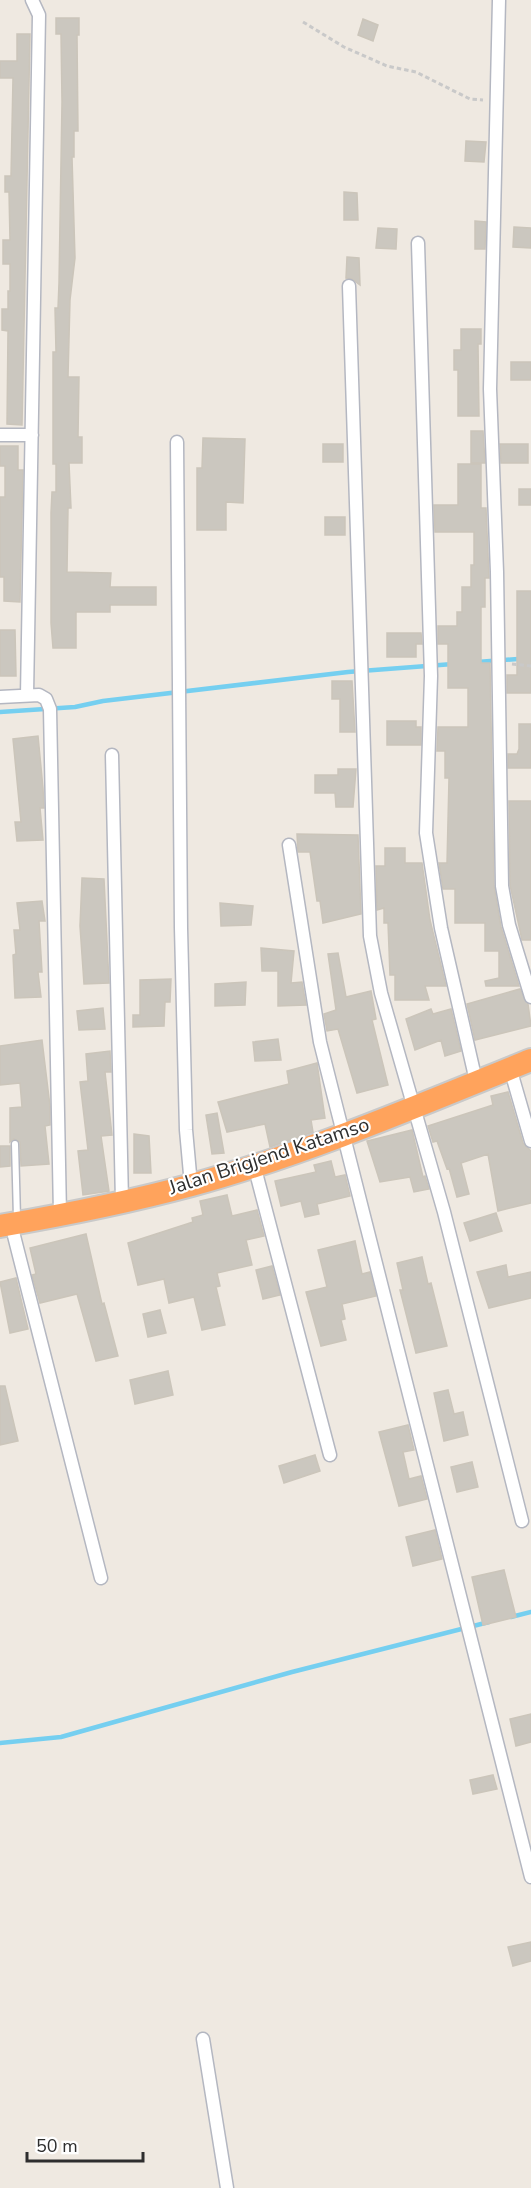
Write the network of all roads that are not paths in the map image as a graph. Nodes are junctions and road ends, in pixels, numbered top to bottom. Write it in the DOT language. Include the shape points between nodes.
graph roads {
  1 [pos="32,0"];
  2 [pos="499,0"];
  3 [pos="418,243"];
  4 [pos="349,286"];
  5 [pos="0,435"];
  6 [pos="32,435"];
  7 [pos="177,442"];
  8 [pos="27,695"];
  9 [pos="0,697"];
  10 [pos="112,755"];
  11 [pos="289,845"];
  12 [pos="531,997"];
  13 [pos="521,1064"];
  14 [pos="476,1081"];
  15 [pos="414,1106"];
  16 [pos="343,1133"];
  17 [pos="531,1141"];
  18 [pos="15,1144"];
  19 [pos="254,1165"];
  20 [pos="191,1185"];
  21 [pos="122,1202"];
  22 [pos="60,1214"];
  23 [pos="10,1224"];
  24 [pos="330,1455"];
  25 [pos="522,1521"];
  26 [pos="101,1578"];
  27 [pos="531,1877"];
  28 [pos="203,2039"];
  29 [pos="227,2188"];
  1 -- 6 [label="street" via="39,15"];
  2 -- 12 [label="street" via="490,389 501,886"];
  3 -- 14 [label="street" via="430,665 426,833 441,928"];
  4 -- 15 [label="street" via="368,920 381,993"];
  5 -- 6 [label="street"];
  6 -- 8 [label="street"];
  7 -- 20 [label="street" via="181,928"];
  8 -- 9 [label="street"];
  8 -- 22 [label="street" via="42,696 50,709"];
  10 -- 21 [label="street"];
  11 -- 16 [label="street" via="312,997"];
  13 -- 14 [label="highway, Jalan Brigjend Katamso"];
  13 -- 17 [label="street"];
  14 -- 15 [label="highway, Jalan Brigjend Katamso"];
  15 -- 16 [label="highway, Jalan Brigjend Katamso"];
  15 -- 25 [label="street"];
  16 -- 19 [label="highway, Jalan Brigjend Katamso"];
  16 -- 27 [label="street"];
  18 -- 23 [label="lane"];
  19 -- 20 [label="highway, Jalan Brigjend Katamso"];
  19 -- 24 [label="street"];
  20 -- 21 [label="highway, Jalan Brigjend Katamso"];
  21 -- 22 [label="highway, Jalan Brigjend Katamso"];
  22 -- 23 [label="highway, Jalan Brigjend Katamso"];
  23 -- 26 [label="street"];
  28 -- 29 [label="street"];
}
